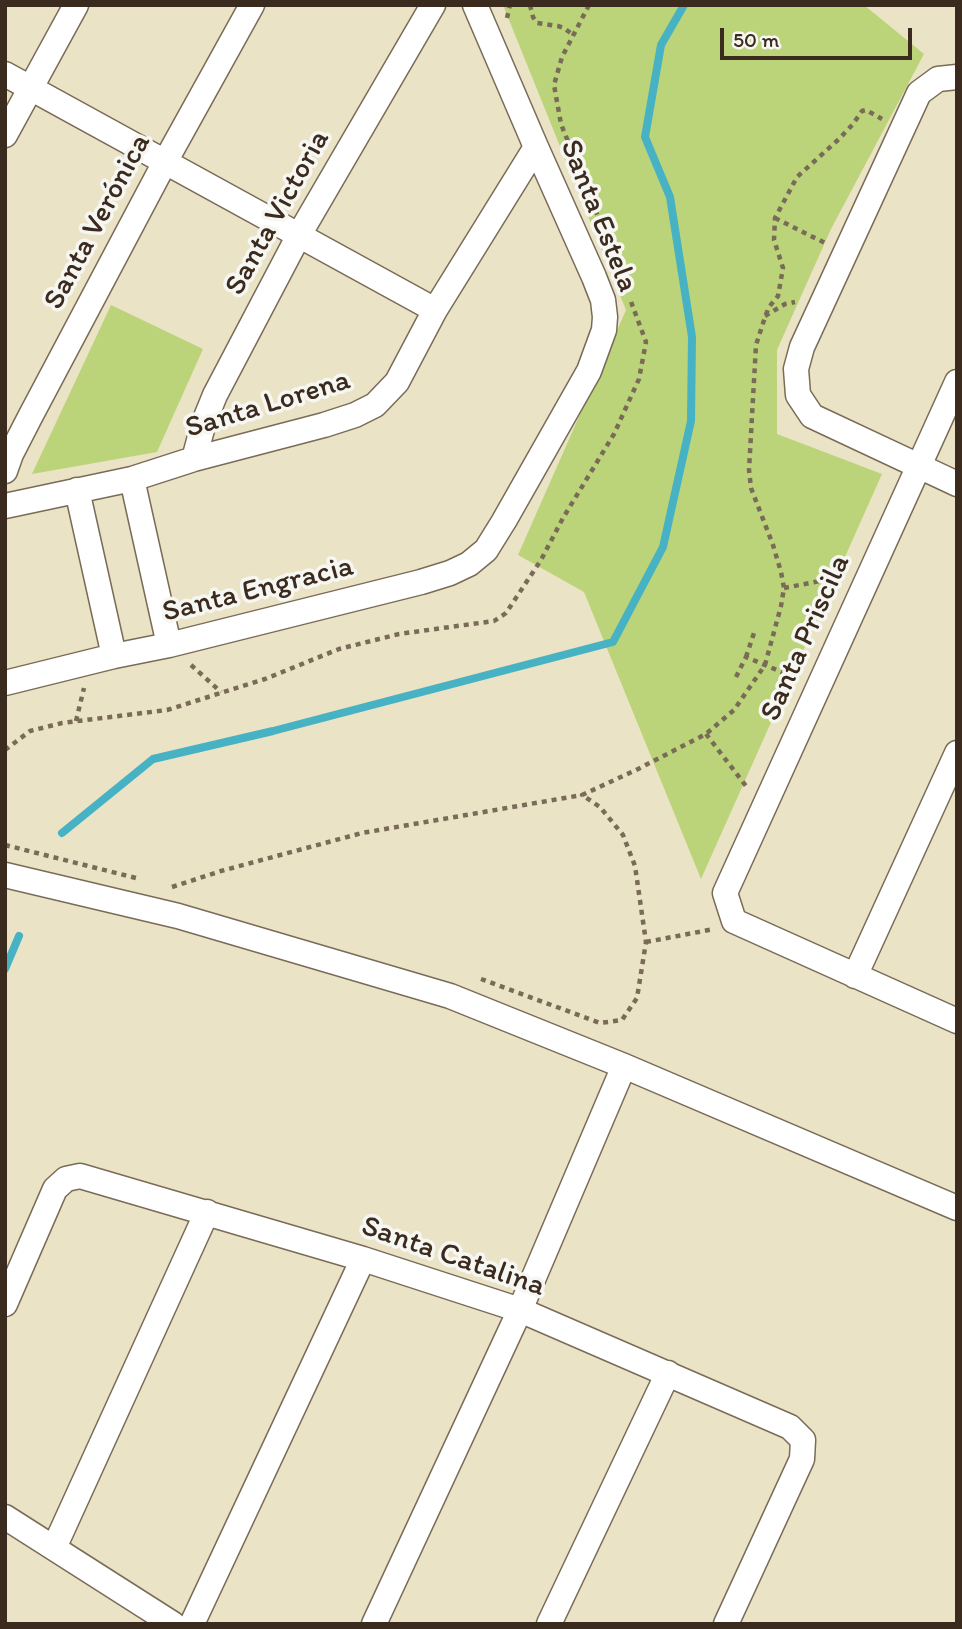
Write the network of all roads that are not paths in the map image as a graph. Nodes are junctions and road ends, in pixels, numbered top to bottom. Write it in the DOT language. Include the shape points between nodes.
graph roads {
  1 [pos="76,5"];
  2 [pos="252,5"];
  3 [pos="433,5"];
  4 [pos="475,5"];
  5 [pos="5,74"];
  6 [pos="957,78"];
  7 [pos="31,87"];
  8 [pos="5,135"];
  9 [pos="536,147"];
  10 [pos="165,162"];
  11 [pos="299,235"];
  12 [pos="435,310"];
  13 [pos="957,382"];
  14 [pos="194,459"];
  15 [pos="919,466"];
  16 [pos="5,471"];
  17 [pos="132,479"];
  18 [pos="957,484"];
  19 [pos="77,490"];
  20 [pos="5,506"];
  21 [pos="504,521"];
  22 [pos="169,645"];
  23 [pos="114,656"];
  24 [pos="5,683"];
  25 [pos="957,752"];
  26 [pos="5,875"];
  27 [pos="855,976"];
  28 [pos="957,1021"];
  29 [pos="624,1066"];
  30 [pos="957,1208"];
  31 [pos="207,1212"];
  32 [pos="363,1259"];
  33 [pos="5,1304"];
  34 [pos="520,1310"];
  35 [pos="668,1373"];
  36 [pos="5,1517"];
  37 [pos="54,1548"];
  38 [pos="173,1624"];
  39 [pos="192,1624"];
  40 [pos="374,1624"];
  41 [pos="549,1624"];
  42 [pos="726,1624"];
  1 -- 7 [label="street"];
  2 -- 10 [label="street, Santa Verónica"];
  3 -- 11 [label="street, Santa Victoria"];
  4 -- 9 [label="street, Santa Estela"];
  5 -- 7 [label="street"];
  6 -- 15 [label="street" via="938,79 919,93 796,369 798,395 811,416"];
  7 -- 8 [label="street"];
  7 -- 10 [label="street"];
  9 -- 12 [label="street, Santa Lorena"];
  9 -- 21 [label="street, Santa Estela" via="599,289 605,317 589,371"];
  10 -- 11 [label="street"];
  10 -- 16 [label="street, Santa Verónica"];
  11 -- 12 [label="street"];
  11 -- 14 [label="street, Santa Victoria" via="215,395"];
  12 -- 14 [label="street, Santa Lorena" via="397,382 375,405 324,425"];
  13 -- 15 [label="street, Santa Priscila"];
  14 -- 17 [label="street, Santa Lorena"];
  15 -- 18 [label="street"];
  15 -- 27 [label="street, Santa Priscila" via="725,893 734,921"];
  17 -- 19 [label="street, Santa Lorena"];
  17 -- 22 [label="street"];
  19 -- 20 [label="street, Santa Lorena"];
  19 -- 23 [label="street"];
  21 -- 22 [label="street, Santa Engracia" via="486,550 450,573"];
  22 -- 23 [label="street, Santa Engracia"];
  23 -- 24 [label="street, Santa Engracia"];
  25 -- 27 [label="street"];
  26 -- 29 [label="street" via="178,916 450,996"];
  27 -- 28 [label="street"];
  29 -- 30 [label="street"];
  29 -- 34 [label="street"];
  31 -- 32 [label="street, Santa Catalina"];
  31 -- 33 [label="street, Santa Catalina" via="80,1176 66,1179 54,1189"];
  31 -- 37 [label="street"];
  32 -- 34 [label="street, Santa Catalina"];
  32 -- 39 [label="street"];
  34 -- 35 [label="street, Santa Catalina"];
  34 -- 40 [label="street"];
  35 -- 41 [label="street"];
  35 -- 42 [label="street, Santa Catalina" via="790,1427 803,1440 802,1459"];
  36 -- 37 [label="street"];
  37 -- 38 [label="street"];
}
